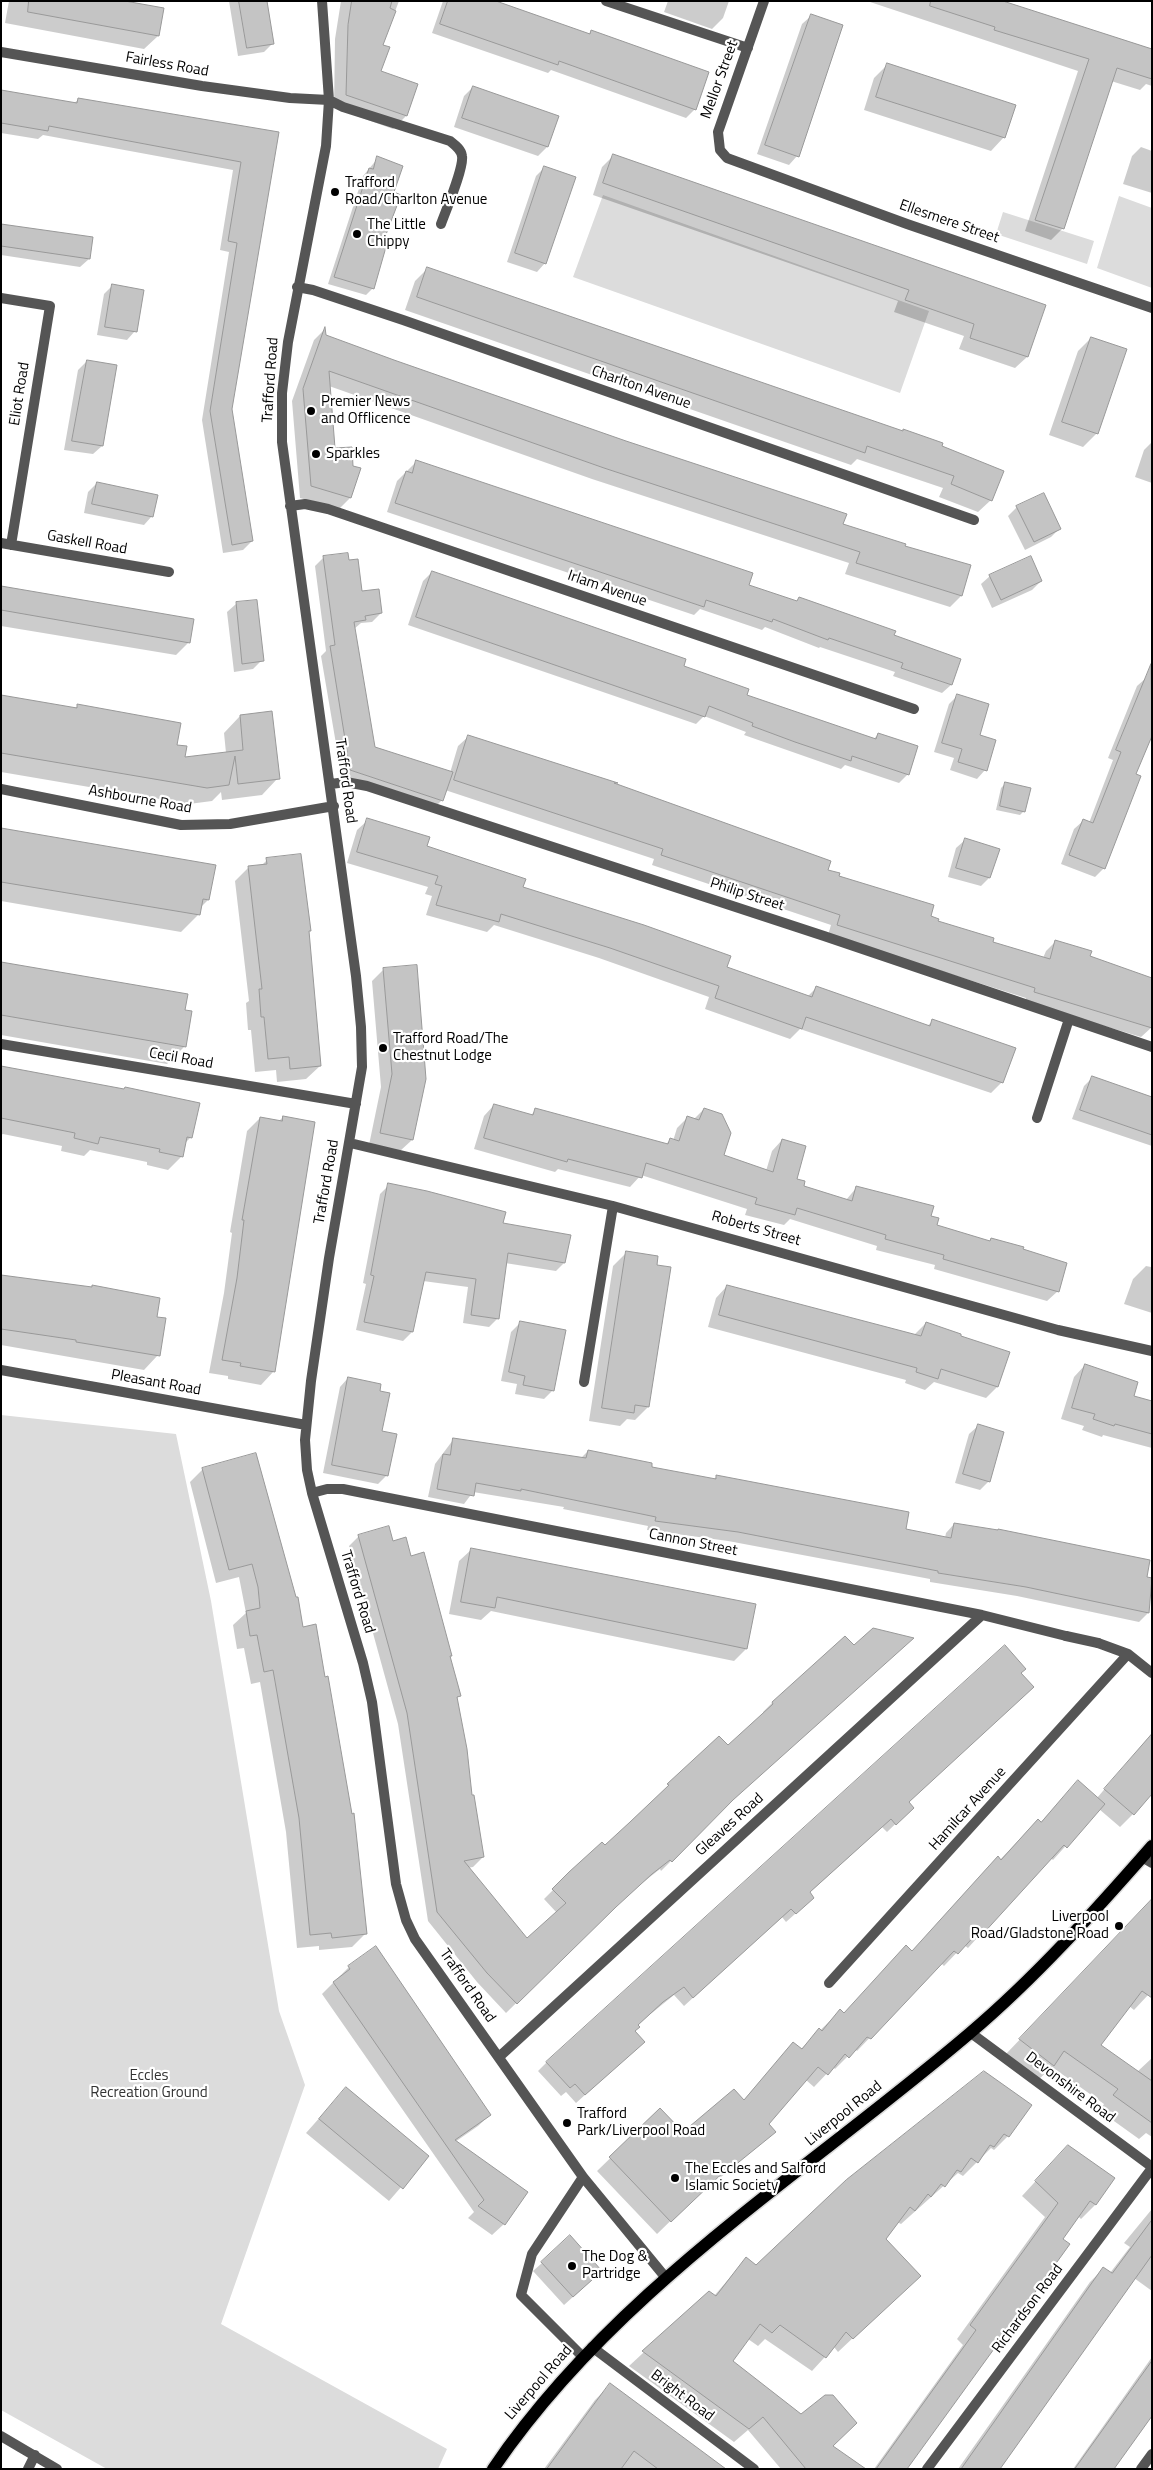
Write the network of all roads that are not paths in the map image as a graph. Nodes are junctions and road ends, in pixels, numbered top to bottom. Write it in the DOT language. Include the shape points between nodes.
graph roads {
  1 [pos="322,1"];
  2 [pos="606,1"];
  3 [pos="764,1"];
  4 [pos="748,48"];
  5 [pos="1,52"];
  6 [pos="329,100"];
  7 [pos="736,163"];
  8 [pos="441,224"];
  9 [pos="297,287"];
  10 [pos="1,298"];
  11 [pos="1152,308"];
  12 [pos="290,506"];
  13 [pos="974,520"];
  14 [pos="6,544"];
  15 [pos="169,572"];
  16 [pos="914,709"];
  17 [pos="331,784"];
  18 [pos="1,789"];
  19 [pos="334,806"];
  20 [pos="1068,1019"];
  21 [pos="1,1044"];
  22 [pos="1152,1046"];
  23 [pos="356,1104"];
  24 [pos="1037,1118"];
  25 [pos="350,1142"];
  26 [pos="613,1206"];
  27 [pos="1152,1351"];
  28 [pos="1,1370"];
  29 [pos="584,1382"];
  30 [pos="306,1425"];
  31 [pos="312,1493"];
  32 [pos="982,1615"];
  33 [pos="1128,1654"];
  34 [pos="1152,1673"];
  35 [pos="1152,1846"];
  36 [pos="1147,1860"];
  37 [pos="829,1984"];
  38 [pos="971,2033"];
  39 [pos="499,2057"];
  40 [pos="1152,2167"];
  41 [pos="583,2177"];
  42 [pos="666,2278"];
  43 [pos="592,2347"];
  44 [pos="583,2357"];
  45 [pos="1,2436"];
  46 [pos="1152,2454"];
  47 [pos="36,2456"];
  48 [pos="28,2469"];
  49 [pos="57,2469"];
  50 [pos="493,2469"];
  51 [pos="754,2469"];
  52 [pos="927,2469"];
  53 [pos="1141,2469"];
  1 -- 6 [label="street, Trafford Road"];
  2 -- 4 [label="street"];
  3 -- 4 [label="street, Mellor Street"];
  4 -- 7 [label="street, Mellor Street" via="718,132 720,150"];
  5 -- 6 [label="street, Fairless Road" via="202,86"];
  6 -- 8 [label="street" via="457,146 462,156 460,167"];
  6 -- 9 [label="street, Trafford Road" via="326,146"];
  7 -- 11 [label="street, Ellesmere Street"];
  9 -- 12 [label="street, Trafford Road" via="282,393 282,442"];
  9 -- 13 [label="street, Charlton Avenue" via="403,320"];
  10 -- 14 [label="street, Eliot Road" via="50,306"];
  12 -- 16 [label="street, Irlam Avenue" via="305,504 328,508"];
  12 -- 17 [label="street, Trafford Road"];
  14 -- 15 [label="street, Gaskell Road"];
  17 -- 19 [label="street, Trafford Road"];
  17 -- 20 [label="street, Philip Street" via="346,782 368,786"];
  18 -- 19 [label="street, Ashbourne Road" via="181,825 230,824"];
  19 -- 23 [label="street, Trafford Road" via="361,1027 362,1066"];
  20 -- 22 [label="street, Philip Street"];
  20 -- 24 [label="street"];
  21 -- 23 [label="street, Cecil Road"];
  23 -- 25 [label="street, Trafford Road"];
  25 -- 26 [label="street, Roberts Street"];
  25 -- 30 [label="street, Trafford Road" via="329,1258"];
  26 -- 27 [label="street, Roberts Street" via="1058,1330"];
  26 -- 29 [label="street"];
  28 -- 30 [label="street, Pleasant Road"];
  30 -- 31 [label="street, Trafford Road" via="307,1470"];
  31 -- 32 [label="street, Cannon Street" via="343,1489"];
  31 -- 39 [label="street, Trafford Road" via="372,1702 396,1884 406,1920 415,1939"];
  32 -- 33 [label="street, Cannon Street" via="1098,1643"];
  32 -- 39 [label="street, Gleaves Road"];
  33 -- 34 [label="street"];
  33 -- 37 [label="street, Hamilcar Avenue"];
  35 -- 36 [label="main road, Liverpool Road"];
  36 -- 38 [label="main road, Liverpool Road"];
  38 -- 40 [label="street, Devonshire Road"];
  38 -- 42 [label="main road, Liverpool Road"];
  39 -- 41 [label="street, Trafford Road"];
  40 -- 52 [label="street, Richardson Road"];
  41 -- 42 [label="street, Trafford Road"];
  41 -- 44 [label="street" via="532,2254 521,2295"];
  42 -- 43 [label="main road, Liverpool Road"];
  43 -- 44 [label="main road, Liverpool Road"];
  43 -- 51 [label="street, Bright Road"];
  44 -- 50 [label="main road, Liverpool Road" via="522,2426"];
  45 -- 47 [label="street"];
  46 -- 53 [label="street"];
  47 -- 48 [label="street"];
  47 -- 49 [label="street"];
}
